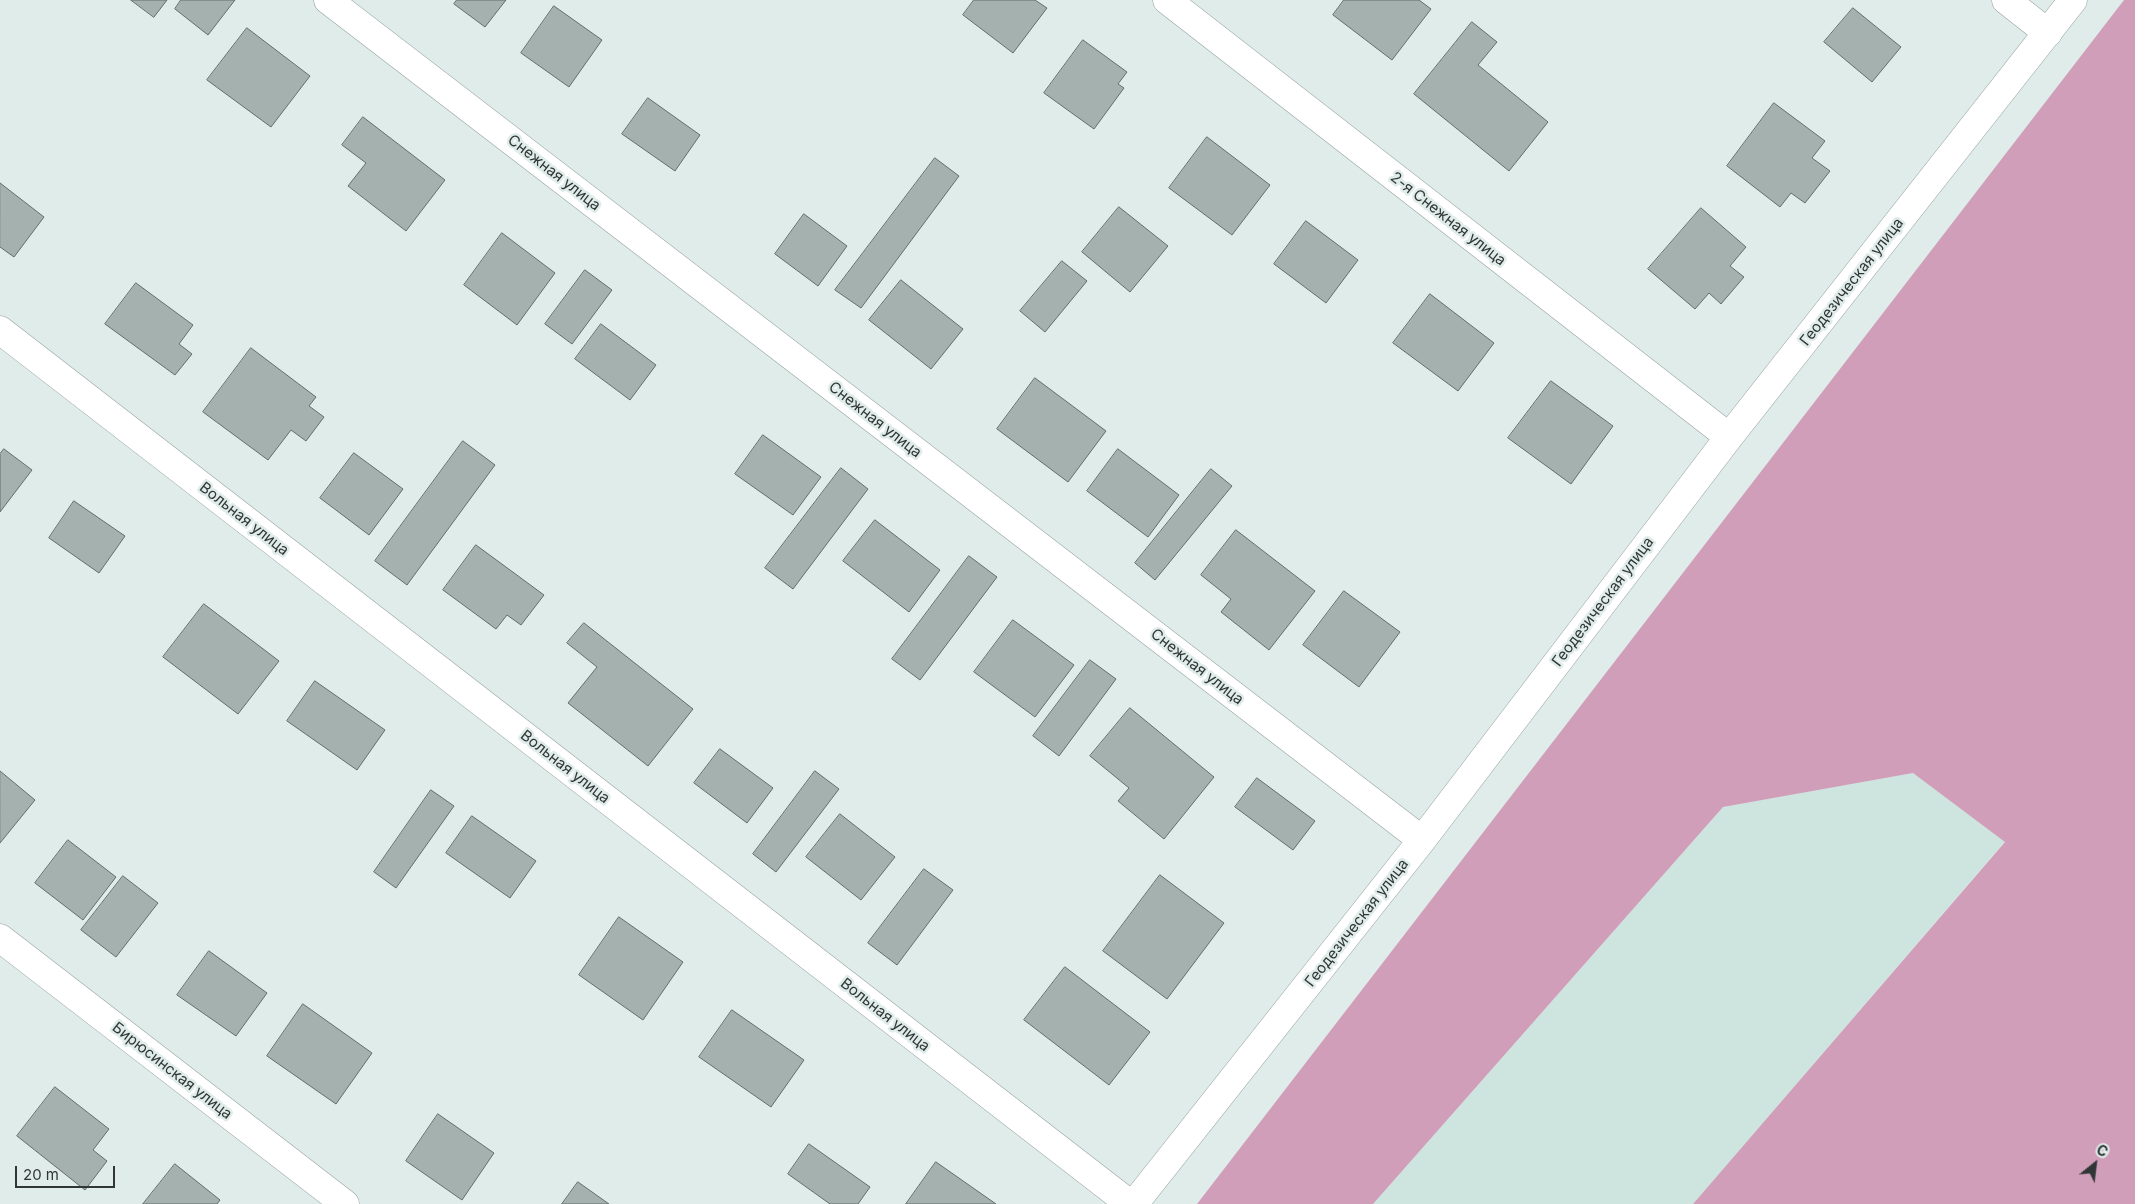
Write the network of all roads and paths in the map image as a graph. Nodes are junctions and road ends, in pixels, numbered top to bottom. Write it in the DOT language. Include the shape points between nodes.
graph roads {
  1 [pos="328,0"];
  2 [pos="1167,0"];
  3 [pos="2006,0"];
  4 [pos="2073,0"];
  5 [pos="2048,33"];
  6 [pos="0,330"];
  7 [pos="1729,437"];
  8 [pos="1422,840"];
  9 [pos="0,938"];
  10 [pos="345,1204"];
  11 [pos="1130,1204"];
  12 [pos="1134,1204"];
  1 -- 8 [label="street, Снежная улица"];
  2 -- 7 [label="street, 2-я Снежная улица"];
  3 -- 5 [label="street"];
  4 -- 5 [label="street, Геодезическая улица"];
  5 -- 7 [label="street, Геодезическая улица"];
  6 -- 11 [label="street, Вольная улица"];
  7 -- 8 [label="street, Геодезическая улица"];
  8 -- 12 [label="street, Геодезическая улица"];
  9 -- 10 [label="street, Бирюсинская улица"];
}
